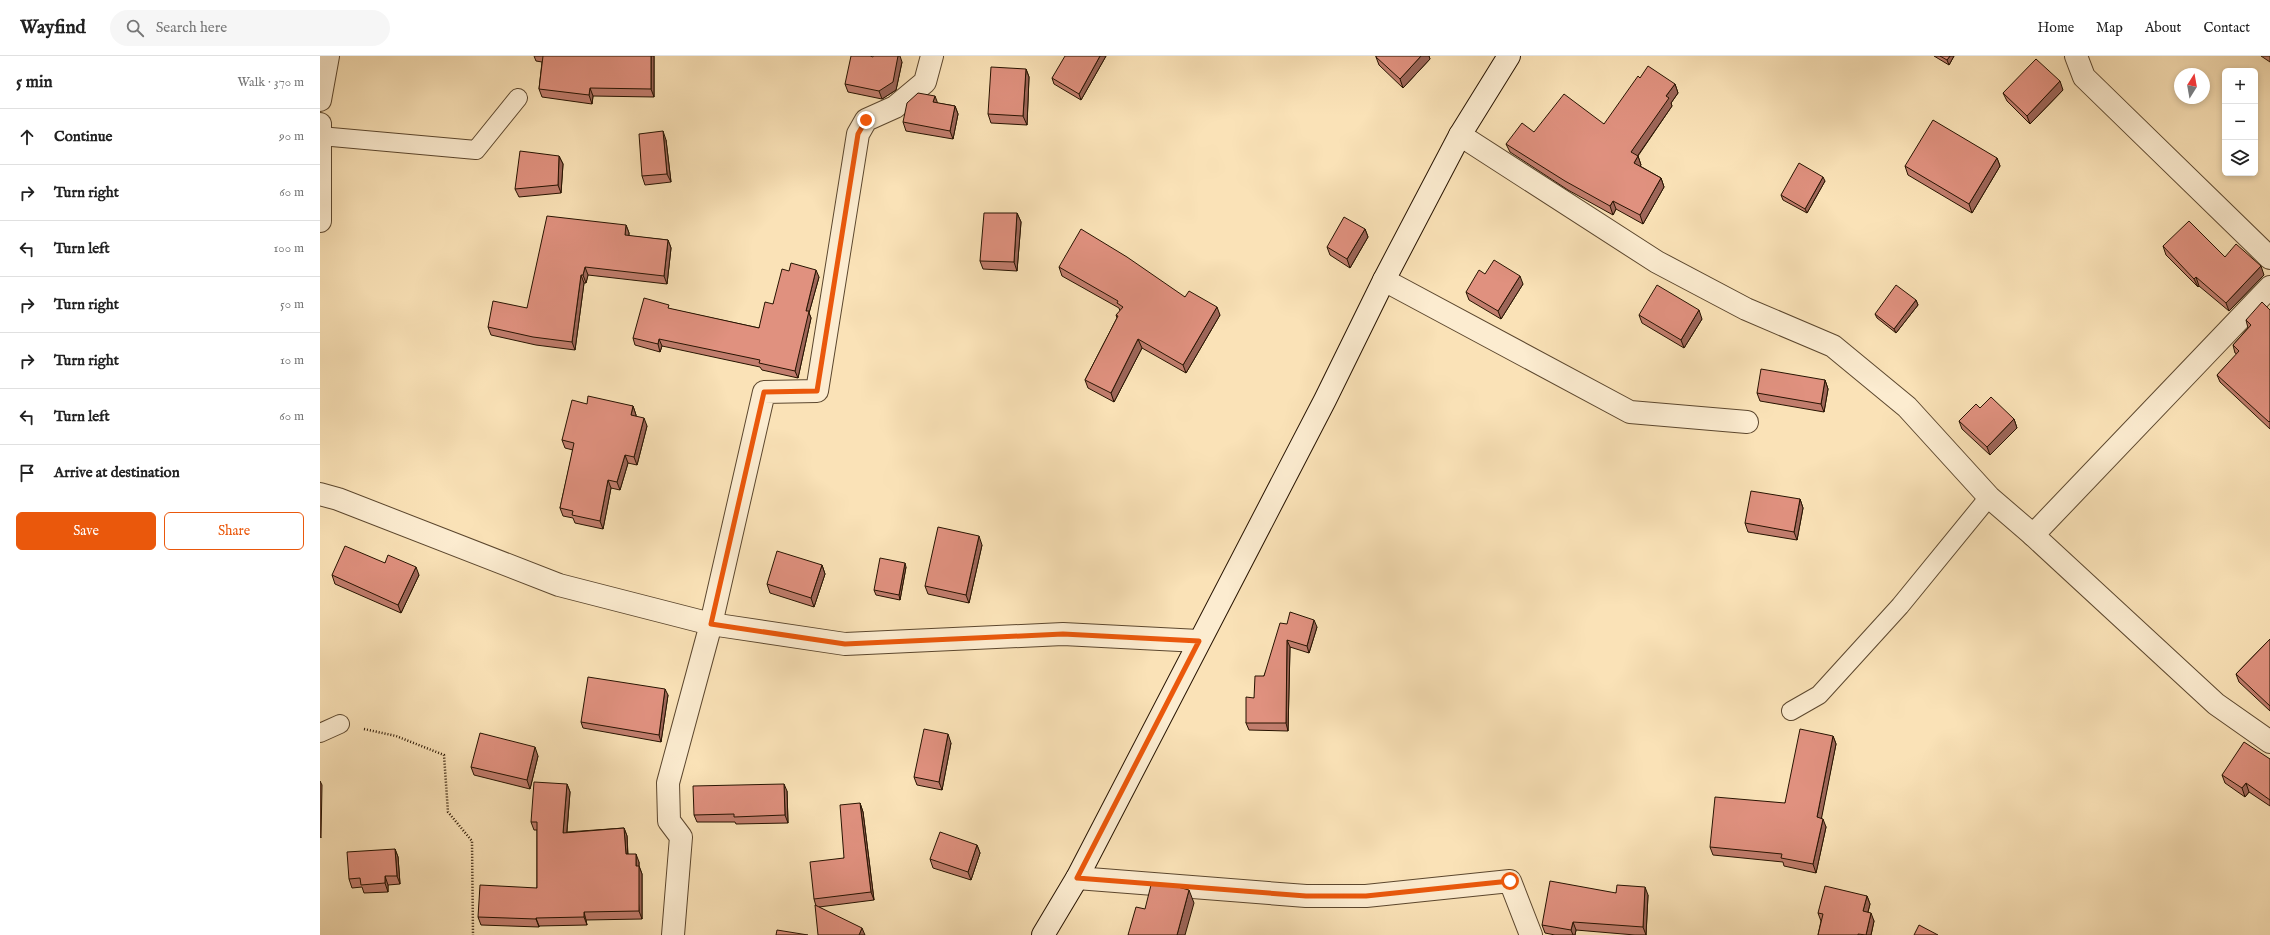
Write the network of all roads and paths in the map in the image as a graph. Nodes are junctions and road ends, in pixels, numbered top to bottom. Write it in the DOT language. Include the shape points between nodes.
graph roads {
  1 [pos="328,56"];
  2 [pos="932,56"];
  3 [pos="1508,56"];
  4 [pos="2076,56"];
  5 [pos="518,98"];
  6 [pos="320,100"];
  7 [pos="320,124"];
  8 [pos="1460,135"];
  9 [pos="320,136"];
  10 [pos="320,221"];
  11 [pos="2270,258"];
  12 [pos="1384,280"];
  13 [pos="2270,287"];
  14 [pos="1747,422"];
  15 [pos="320,494"];
  16 [pos="1989,497"];
  17 [pos="2033,535"];
  18 [pos="711,624"];
  19 [pos="1199,641"];
  20 [pos="1791,711"];
  21 [pos="340,724"];
  22 [pos="320,733"];
  23 [pos="2270,742"];
  24 [pos="1077,878"];
  25 [pos="473,935"];
  26 [pos="673,935"];
  27 [pos="1043,935"];
  28 [pos="1530,935"];
  1 -- 6 [label="street"];
  2 -- 18 [label="street" via="925,82 895,107 866,120 858,134 817,391 764,392"];
  3 -- 8 [label="street"];
  4 -- 11 [label="street" via="2084,77"];
  5 -- 9 [label="lane" via="476,150"];
  7 -- 9 [label="street"];
  8 -- 12 [label="street"];
  8 -- 16 [label="street" via="1657,262 1746,309 1832,346 1907,407"];
  9 -- 10 [label="street"];
  12 -- 14 [label="street" via="1630,412"];
  12 -- 19 [label="street" via="1325,400"];
  13 -- 17 [label="street"];
  15 -- 18 [label="street" via="559,585"];
  16 -- 17 [label="street"];
  16 -- 20 [label="lane" via="1900,606 1819,695"];
  17 -- 23 [label="street" via="2216,704"];
  18 -- 19 [label="street" via="845,644 1063,634"];
  18 -- 26 [label="street" via="668,783 669,821 680,837"];
  19 -- 24 [label="street"];
  21 -- 22 [label="lane"];
  21 -- 25 [label="path" via="396,736 444,755 448,812 472,841"];
  24 -- 27 [label="street"];
  24 -- 28 [label="street" via="1306,896 1366,896 1510,881"];
}
